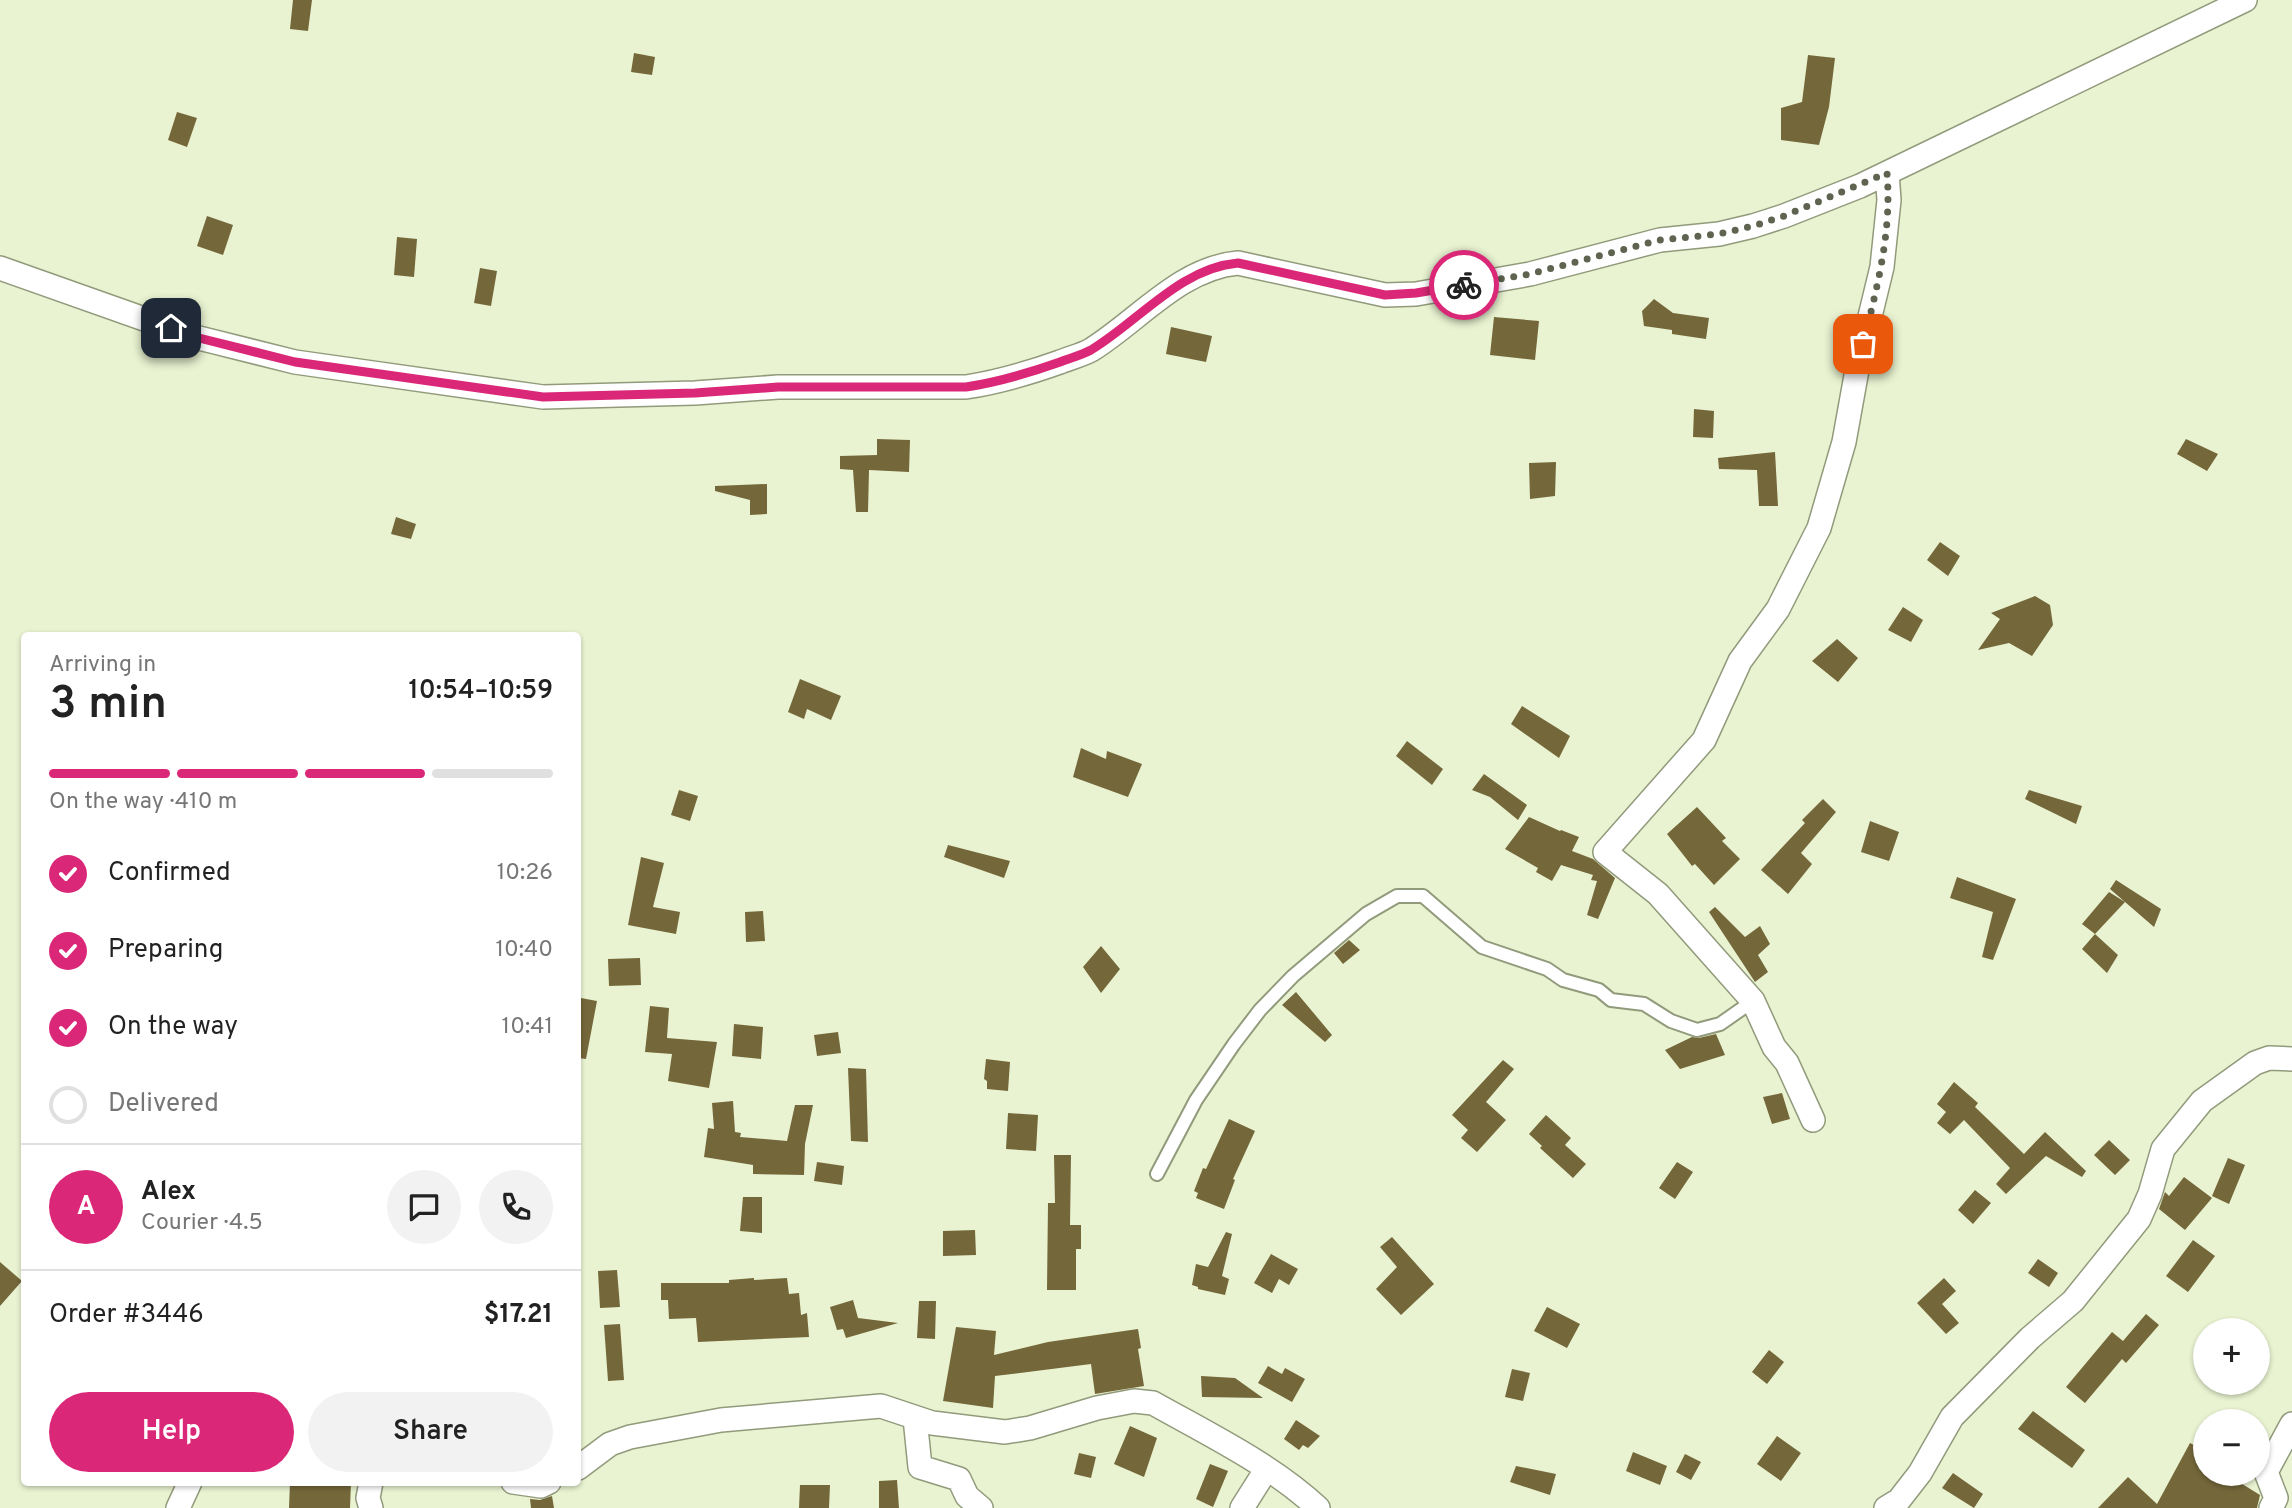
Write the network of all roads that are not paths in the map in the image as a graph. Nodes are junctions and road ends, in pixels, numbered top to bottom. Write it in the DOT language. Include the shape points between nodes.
graph roads {
  1 [pos="2245,0"];
  2 [pos="1887,173"];
  3 [pos="0,268"];
  4 [pos="1753,1000"];
  5 [pos="2292,1059"];
  6 [pos="1813,1120"];
  7 [pos="1157,1174"];
  8 [pos="915,1418"];
  9 [pos="2292,1423"];
  10 [pos="581,1466"];
  11 [pos="1266,1470"];
  12 [pos="188,1486"];
  13 [pos="370,1486"];
  14 [pos="178,1508"];
  15 [pos="371,1508"];
  16 [pos="981,1508"];
  17 [pos="1242,1508"];
  18 [pos="1318,1508"];
  19 [pos="1886,1508"];
  20 [pos="2272,1508"];
  1 -- 2 [label="street"];
  2 -- 3 [label="street" via="1753,226 1660,240 1530,274 1416,293 1385,295 1226,264 1172,289 1087,352 997,383 966,387 778,387 543,397 295,362 195,337"];
  2 -- 4 [label="street" via="1882,267 1844,442 1819,528 1778,609 1740,661 1704,740 1605,852 1658,894"];
  4 -- 6 [label="street"];
  4 -- 7 [label="lane" via="1720,1024 1697,1030 1644,1004 1611,1000 1599,990 1482,947 1423,896 1397,896 1366,914 1260,1010 1196,1100"];
  5 -- 19 [label="street" via="2255,1063 2202,1101 2164,1149 2139,1219 2073,1301 1952,1417 1920,1473 1899,1500"];
  8 -- 10 [label="street" via="881,1406 721,1420 630,1437 610,1444"];
  8 -- 11 [label="street" via="1005,1432 1144,1401 1248,1455"];
  8 -- 16 [label="street" via="920,1467 959,1479 967,1496"];
  9 -- 20 [label="street" via="2266,1472 2276,1498"];
  11 -- 17 [label="street"];
  11 -- 18 [label="street"];
  12 -- 14 [label="street"];
  13 -- 15 [label="street"];
}
